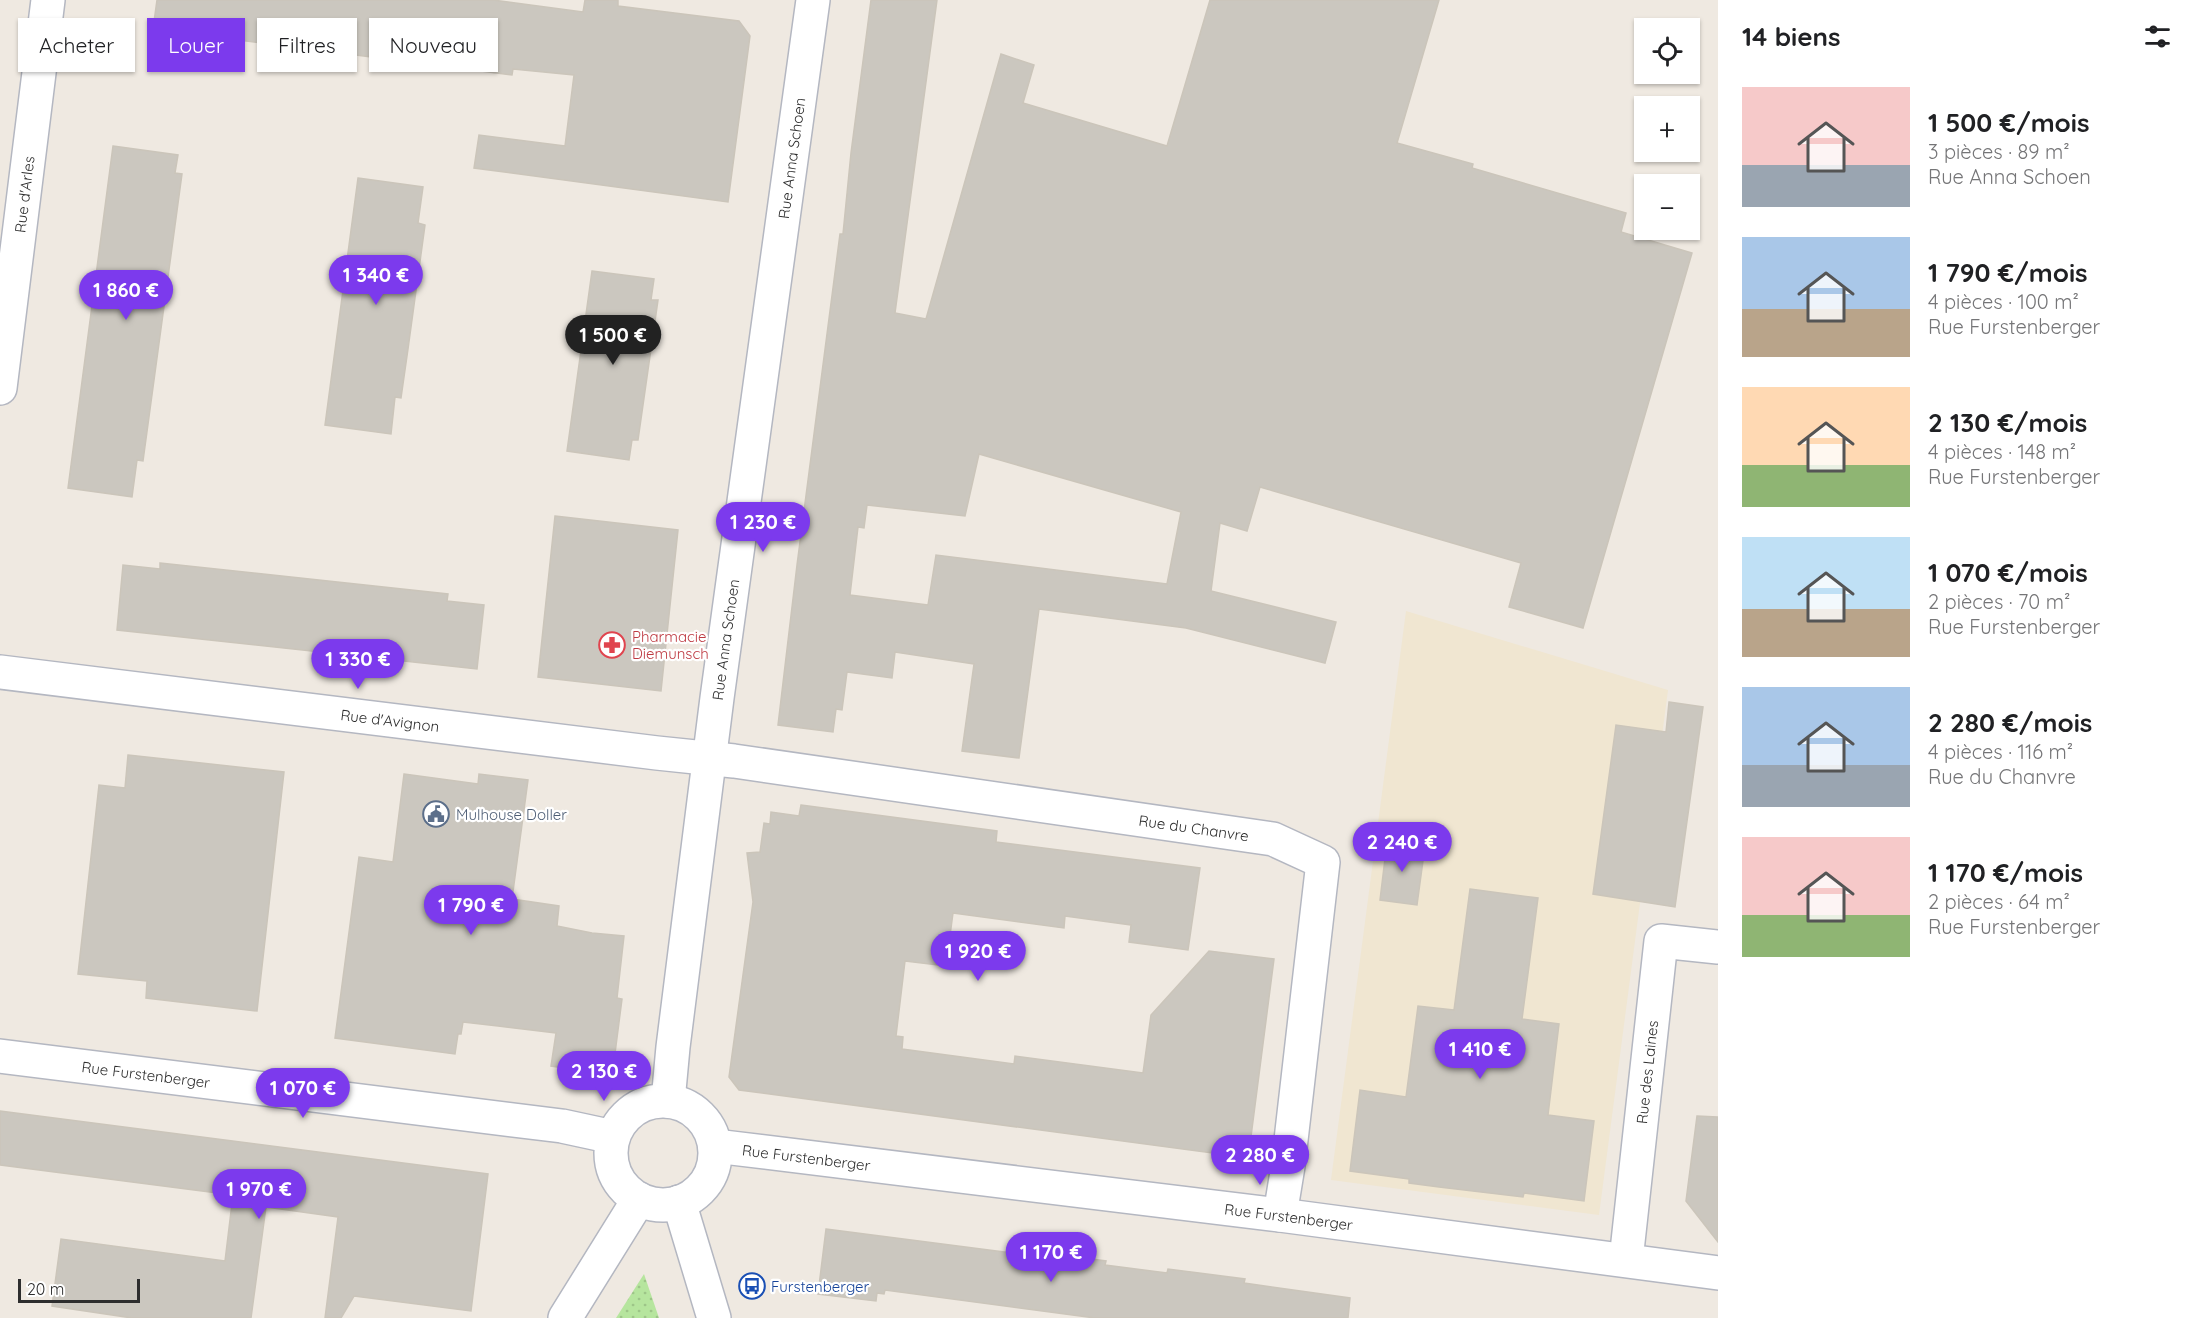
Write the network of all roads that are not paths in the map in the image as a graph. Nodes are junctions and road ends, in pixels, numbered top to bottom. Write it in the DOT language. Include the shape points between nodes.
graph roads {
  1 [pos="48,0"];
  2 [pos="813,0"];
  3 [pos="0,388"];
  4 [pos="0,672"];
  5 [pos="710,760"];
  6 [pos="1718,947"];
  7 [pos="0,1056"];
  8 [pos="668,1101"];
  9 [pos="613,1137"];
  10 [pos="715,1146"];
  11 [pos="639,1199"];
  12 [pos="679,1202"];
  13 [pos="1280,1215"];
  14 [pos="1626,1260"];
  15 [pos="1718,1273"];
  16 [pos="565,1318"];
  17 [pos="714,1318"];
  1 -- 3 [label="street, Rue d'Arles"];
  2 -- 5 [label="street, Rue Anna Schoen"];
  4 -- 5 [label="street, Rue d'Avignon"];
  5 -- 8 [label="street, Rue Anna Schoen"];
  5 -- 13 [label="street, Rue du Chanvre" via="1272,838 1323,862"];
  6 -- 14 [label="street, Rue des Laines" via="1661,941"];
  7 -- 9 [label="street, Rue Furstenberger" via="562,1126"];
  8 -- 9 [label="street" via="634,1108"];
  8 -- 10 [label="street" via="699,1115"];
  9 -- 11 [label="street" via="612,1166 618,1179"];
  10 -- 12 [label="street" via="715,1160 703,1186"];
  10 -- 13 [label="street, Rue Furstenberger"];
  11 -- 12 [label="street" via="652,1204"];
  11 -- 16 [label="street"];
  12 -- 17 [label="street"];
  13 -- 14 [label="street, Rue Furstenberger"];
  14 -- 15 [label="street, Rue Furstenberger"];
}
